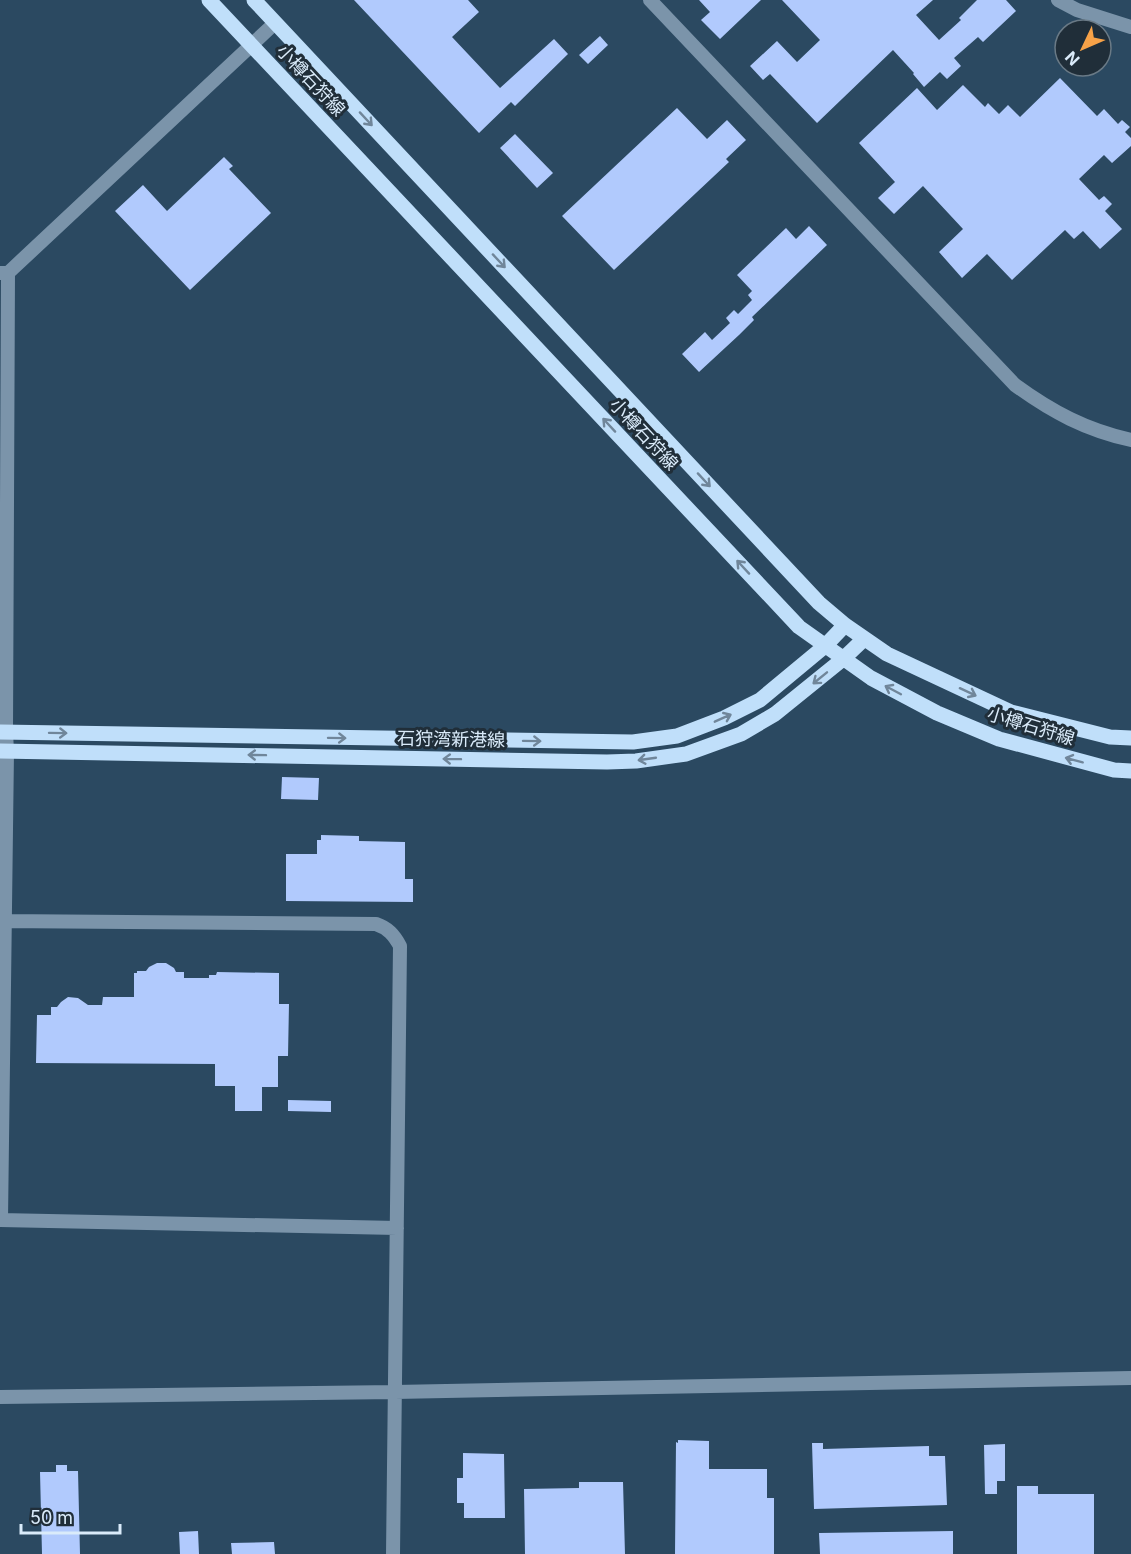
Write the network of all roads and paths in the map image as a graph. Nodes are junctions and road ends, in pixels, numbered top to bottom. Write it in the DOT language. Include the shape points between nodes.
graph roads {
  1 [pos="209,0"];
  2 [pos="254,0"];
  3 [pos="650,0"];
  4 [pos="1058,0"];
  5 [pos="275,23"];
  6 [pos="1131,27"];
  7 [pos="251,45"];
  8 [pos="4,273"];
  9 [pos="1131,440"];
  10 [pos="844,625"];
  11 [pos="864,639"];
  12 [pos="825,646"];
  13 [pos="843,659"];
  14 [pos="3,732"];
  15 [pos="1131,738"];
  16 [pos="4,751"];
  17 [pos="1131,771"];
  18 [pos="3,921"];
  19 [pos="0,1220"];
  20 [pos="396,1228"];
  21 [pos="1131,1378"];
  22 [pos="395,1392"];
  23 [pos="0,1397"];
  24 [pos="393,1554"];
  1 -- 7 [label="main road, 小樽石狩線"];
  2 -- 5 [label="main road, 小樽石狩線"];
  3 -- 9 [label="street" via="1015,385 1074,422"];
  4 -- 6 [label="street"];
  5 -- 7 [label="street"];
  5 -- 10 [label="main road, 小樽石狩線, one-way" via="819,603"];
  7 -- 8 [label="street"];
  12 -- 7 [label="main road, 小樽石狩線, one-way" via="799,627"];
  8 -- 14 [label="street"];
  10 -- 11 [label="main road, 小樽石狩線"];
  10 -- 12 [label="main road, 石狩湾新港線"];
  11 -- 13 [label="main road, 石狩湾新港線"];
  11 -- 15 [label="main road, 小樽石狩線, one-way" via="887,654 1011,712 1110,737"];
  12 -- 13 [label="main road, 小樽石狩線"];
  14 -- 12 [label="main road, 石狩湾新港線, one-way" via="633,742 677,736 724,718 760,700"];
  13 -- 16 [label="main road, 石狩湾新港線, one-way" via="775,714 741,734 686,754 636,761"];
  17 -- 13 [label="main road, 小樽石狩線, one-way" via="1114,770 999,739 937,713"];
  14 -- 16 [label="street"];
  16 -- 18 [label="street"];
  18 -- 19 [label="street"];
  18 -- 20 [label="street" via="385,927 400,946"];
  19 -- 20 [label="street"];
  20 -- 22 [label="street"];
  21 -- 22 [label="street"];
  22 -- 23 [label="street"];
  22 -- 24 [label="street"];
}
